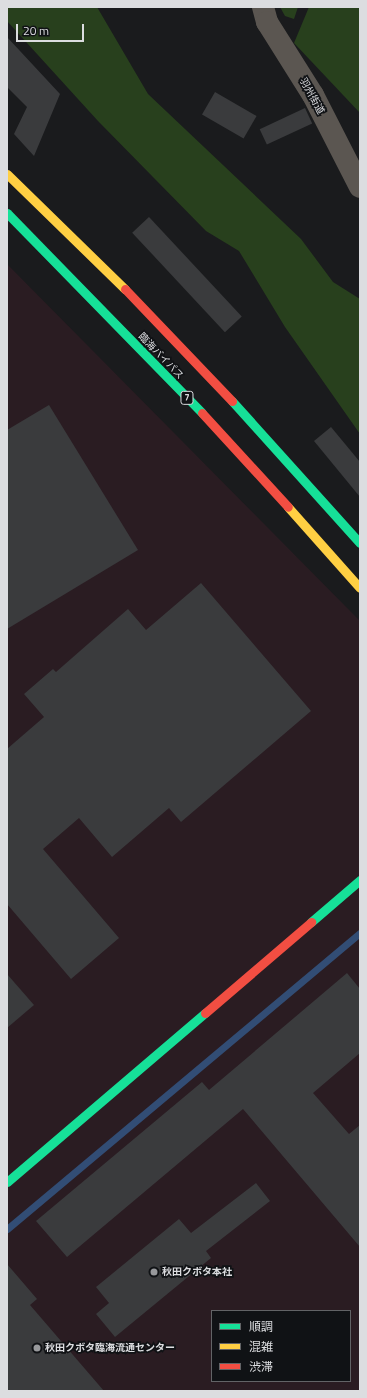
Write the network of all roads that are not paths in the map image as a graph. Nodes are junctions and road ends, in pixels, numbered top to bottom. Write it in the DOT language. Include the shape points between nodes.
graph roads {
  1 [pos="263,7"];
  2 [pos="7,174"];
  3 [pos="360,186"];
  4 [pos="7,213"];
  5 [pos="360,543"];
  6 [pos="360,588"];
  7 [pos="360,880"];
  8 [pos="7,1182"];
  1 -- 3 [label="street, 羽州街道" via="267,22 313,95"];
  2 -- 5 [label="main road" via="172,335"];
  4 -- 6 [label="main road, 臨海バイパス / 7" via="232,444"];
  7 -- 8 [label="main road"];
}
